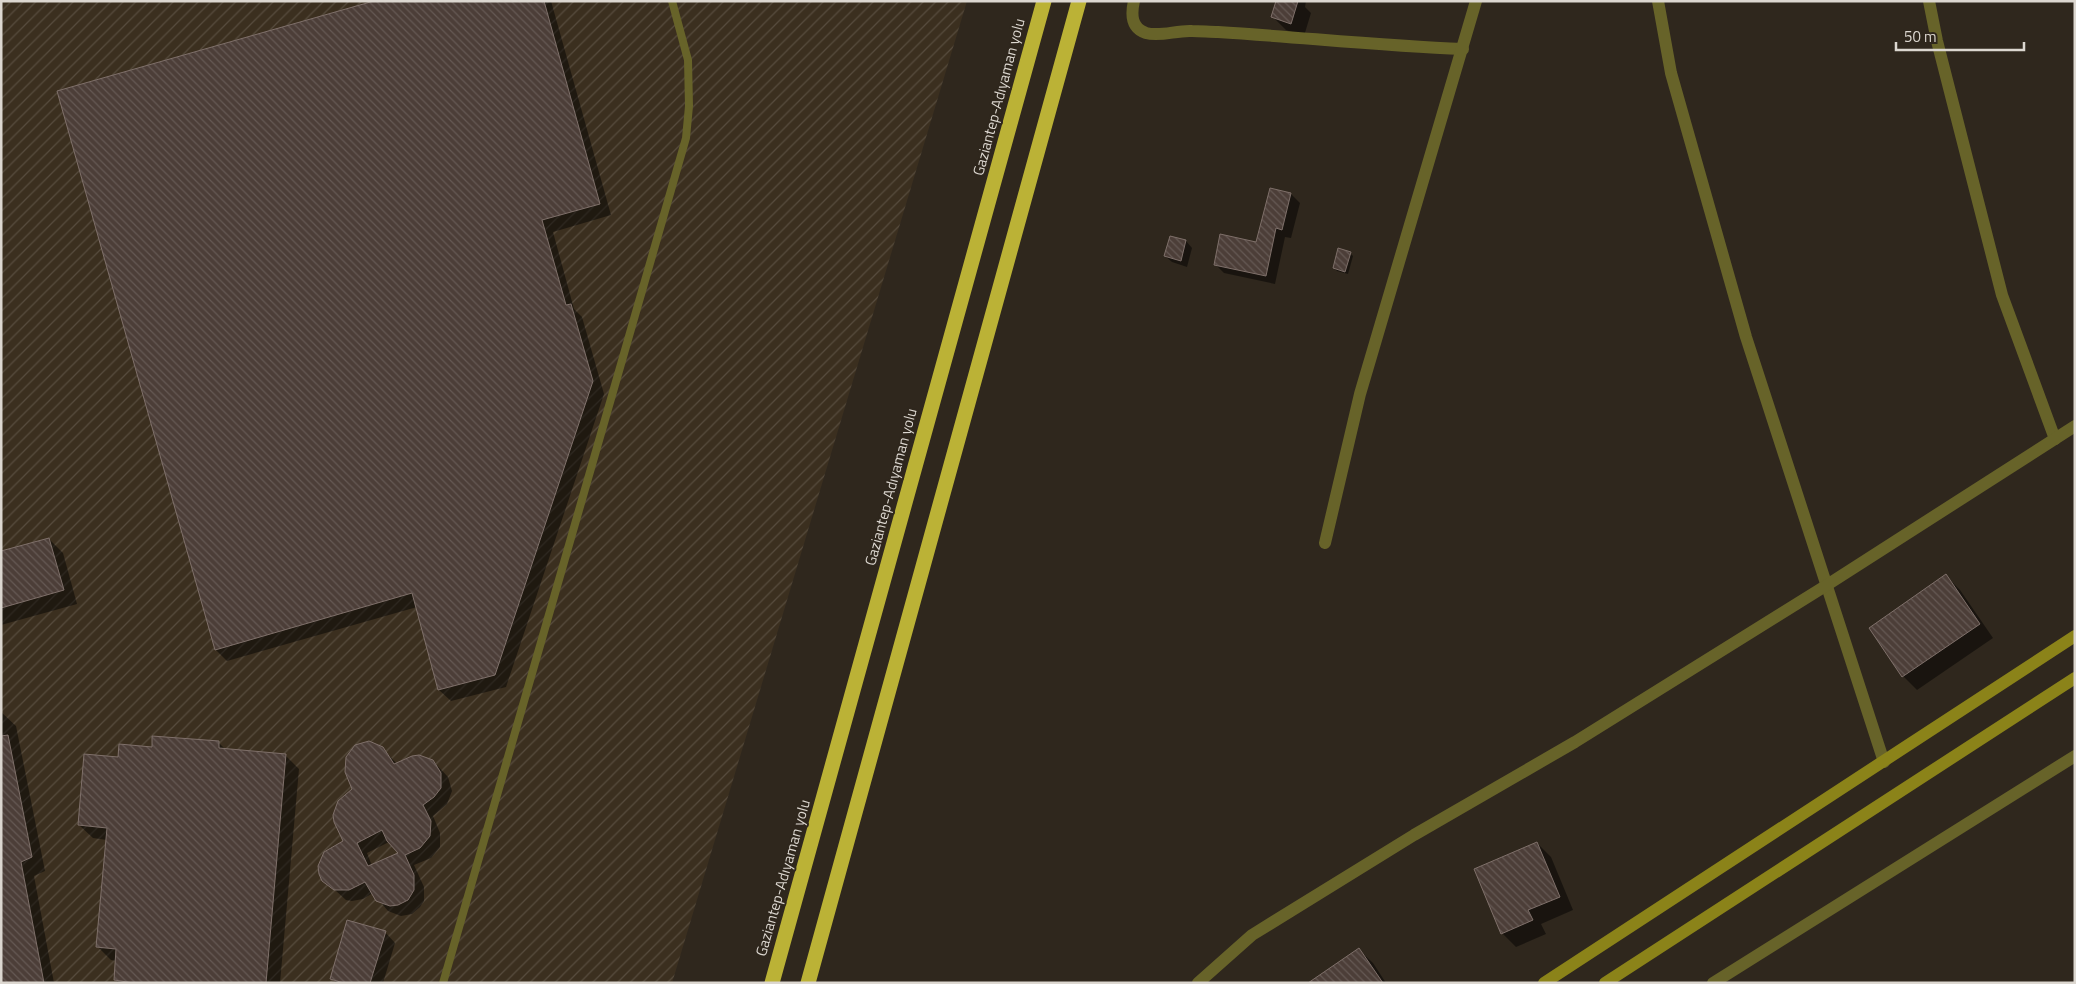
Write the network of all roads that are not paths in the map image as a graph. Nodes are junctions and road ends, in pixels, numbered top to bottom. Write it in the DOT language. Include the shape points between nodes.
graph roads {
  1 [pos="672,1"];
  2 [pos="1044,1"];
  3 [pos="1078,1"];
  4 [pos="1134,1"];
  5 [pos="1476,1"];
  6 [pos="1658,1"];
  7 [pos="1930,1"];
  8 [pos="1463,49"];
  9 [pos="2075,426"];
  10 [pos="2055,439"];
  11 [pos="1325,543"];
  12 [pos="1827,585"];
  13 [pos="2075,636"];
  14 [pos="2075,678"];
  15 [pos="2075,756"];
  16 [pos="1884,762"];
  17 [pos="443,983"];
  18 [pos="772,983"];
  19 [pos="808,983"];
  20 [pos="1198,983"];
  21 [pos="1544,983"];
  22 [pos="1605,983"];
  23 [pos="1713,983"];
  1 -- 17 [label="lane" via="688,60 686,138"];
  2 -- 18 [label="highway, Gaziantep-Adıyaman yolu"];
  3 -- 19 [label="highway"];
  4 -- 8 [label="street" via="1133,20 1137,28 1154,34 1191,30"];
  5 -- 8 [label="street"];
  6 -- 12 [label="street" via="1671,73 1746,337"];
  7 -- 10 [label="street" via="1937,41 2002,295"];
  8 -- 11 [label="street" via="1360,394"];
  9 -- 10 [label="street"];
  10 -- 12 [label="street"];
  12 -- 16 [label="street"];
  12 -- 20 [label="street" via="1575,742 1414,835 1252,935"];
  13 -- 16 [label="street"];
  14 -- 22 [label="street"];
  15 -- 23 [label="street"];
  16 -- 21 [label="street"];
}
